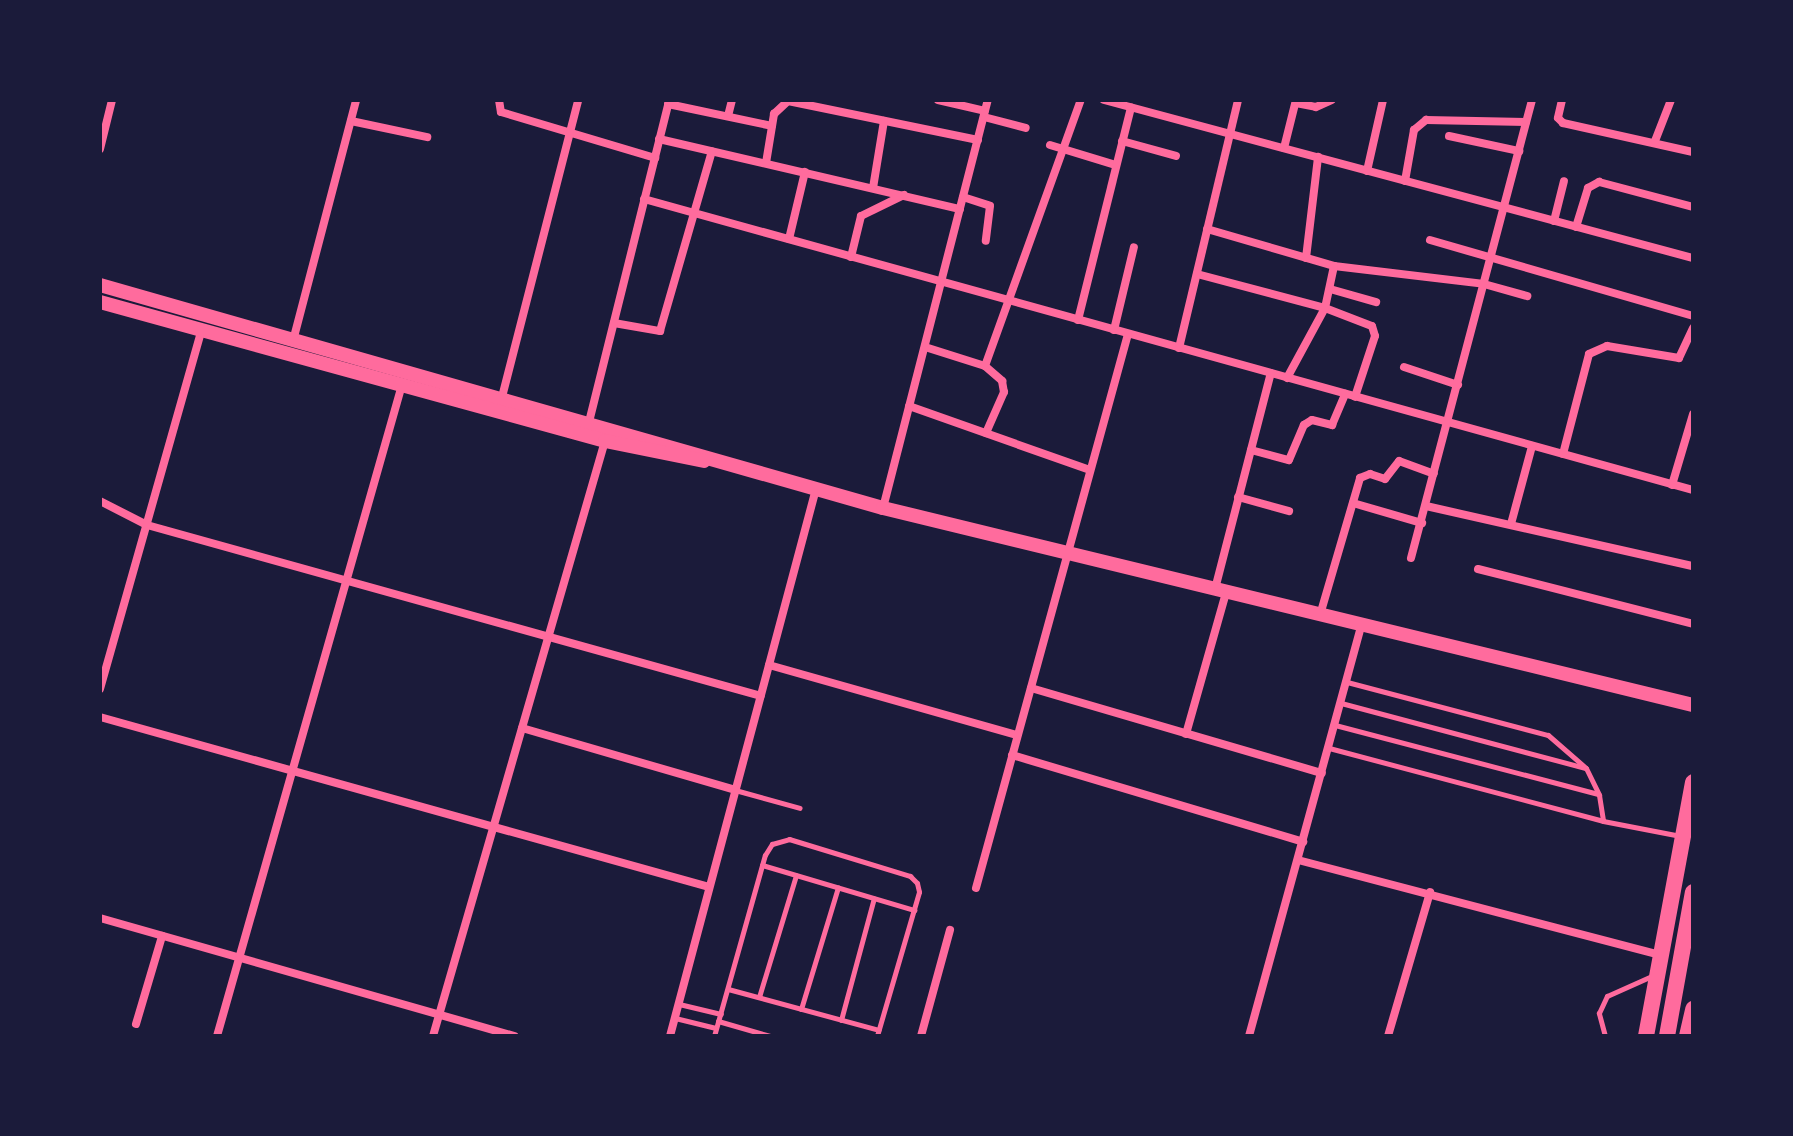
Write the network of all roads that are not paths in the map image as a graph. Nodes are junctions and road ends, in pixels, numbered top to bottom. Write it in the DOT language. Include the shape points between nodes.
graph roads {
  1 [pos="112,100"];
  2 [pos="356,100"];
  3 [pos="499,100"];
  4 [pos="578,100"];
  5 [pos="732,100"];
  6 [pos="938,100"];
  7 [pos="988,100"];
  8 [pos="1081,100"];
  9 [pos="1104,100"];
  10 [pos="1238,100"];
  11 [pos="1332,100"];
  12 [pos="1383,100"];
  13 [pos="1532,100"];
  14 [pos="1562,100"];
  15 [pos="1671,100"];
  16 [pos="669,102"];
  17 [pos="1296,102"];
  18 [pos="815,103"];
  19 [pos="1131,107"];
  20 [pos="984,114"];
  21 [pos="728,116"];
  22 [pos="351,121"];
  23 [pos="884,121"];
  24 [pos="1526,122"];
  25 [pos="772,126"];
  26 [pos="1026,128"];
  27 [pos="102,131"];
  28 [pos="570,132"];
  29 [pos="1230,134"];
  30 [pos="1449,136"];
  31 [pos="427,137"];
  32 [pos="659,139"];
  33 [pos="978,140"];
  34 [pos="1122,141"];
  35 [pos="1655,141"];
  36 [pos="1050,145"];
  37 [pos="1284,148"];
  38 [pos="100,149"];
  39 [pos="1064,149"];
  40 [pos="712,151"];
  41 [pos="1519,151"];
  42 [pos="1693,152"];
  43 [pos="1176,156"];
  44 [pos="1318,157"];
  45 [pos="655,158"];
  46 [pos="766,163"];
  47 [pos="1116,165"];
  48 [pos="1367,171"];
  49 [pos="805,172"];
  50 [pos="1405,181"];
  51 [pos="1564,181"];
  52 [pos="873,188"];
  53 [pos="904,195"];
  54 [pos="963,197"];
  55 [pos="644,199"];
  56 [pos="1693,207"];
  57 [pos="1504,208"];
  58 [pos="960,209"];
  59 [pos="694,213"];
  60 [pos="1554,221"];
  61 [pos="1576,227"];
  62 [pos="1207,229"];
  63 [pos="789,239"];
  64 [pos="1430,240"];
  65 [pos="986,241"];
  66 [pos="1134,247"];
  67 [pos="851,257"];
  68 [pos="1306,258"];
  69 [pos="1491,258"];
  70 [pos="1693,258"];
  71 [pos="1334,266"];
  72 [pos="1197,274"];
  73 [pos="941,282"];
  74 [pos="1484,284"];
  75 [pos="100,285"];
  76 [pos="1330,289"];
  77 [pos="1527,296"];
  78 [pos="1010,301"];
  79 [pos="100,302"];
  80 [pos="1376,302"];
  81 [pos="1325,308"];
  82 [pos="206,314"];
  83 [pos="1693,316"];
  84 [pos="1078,320"];
  85 [pos="614,323"];
  86 [pos="1693,328"];
  87 [pos="202,330"];
  88 [pos="1114,330"];
  89 [pos="1128,334"];
  90 [pos="294,337"];
  91 [pos="925,347"];
  92 [pos="1179,348"];
  93 [pos="985,366"];
  94 [pos="1404,367"];
  95 [pos="1271,373"];
  96 [pos="1287,378"];
  97 [pos="403,384"];
  98 [pos="1458,385"];
  99 [pos="1345,394"];
  100 [pos="502,397"];
  101 [pos="1355,397"];
  102 [pos="909,406"];
  103 [pos="1693,414"];
  104 [pos="589,422"];
  105 [pos="1448,422"];
  106 [pos="986,433"];
  107 [pos="605,441"];
  108 [pos="1532,446"];
  109 [pos="1251,450"];
  110 [pos="1563,454"];
  111 [pos="709,461"];
  112 [pos="1090,470"];
  113 [pos="1434,474"];
  114 [pos="1672,485"];
  115 [pos="816,489"];
  116 [pos="1693,490"];
  117 [pos="1238,497"];
  118 [pos="100,501"];
  119 [pos="1353,503"];
  120 [pos="1426,506"];
  121 [pos="883,508"];
  122 [pos="1289,511"];
  123 [pos="1422,523"];
  124 [pos="1511,524"];
  125 [pos="147,525"];
  126 [pos="1067,553"];
  127 [pos="1411,558"];
  128 [pos="1693,566"];
  129 [pos="1478,569"];
  130 [pos="347,581"];
  131 [pos="1220,591"];
  132 [pos="1320,615"];
  133 [pos="1693,624"];
  134 [pos="1361,627"];
  135 [pos="548,637"];
  136 [pos="769,665"];
  137 [pos="1347,682"];
  138 [pos="1031,688"];
  139 [pos="100,689"];
  140 [pos="761,696"];
  141 [pos="1341,703"];
  142 [pos="1693,705"];
  143 [pos="100,717"];
  144 [pos="1335,725"];
  145 [pos="522,728"];
  146 [pos="1186,734"];
  147 [pos="1017,735"];
  148 [pos="1329,748"];
  149 [pos="1012,755"];
  150 [pos="1586,768"];
  151 [pos="293,771"];
  152 [pos="1322,773"];
  153 [pos="1693,782"];
  154 [pos="735,790"];
  155 [pos="1599,795"];
  156 [pos="800,808"];
  157 [pos="1603,821"];
  158 [pos="493,827"];
  159 [pos="1688,837"];
  160 [pos="1303,842"];
  161 [pos="1298,860"];
  162 [pos="762,865"];
  163 [pos="796,875"];
  164 [pos="709,887"];
  165 [pos="838,887"];
  166 [pos="976,888"];
  167 [pos="1430,892"];
  168 [pos="1693,892"];
  169 [pos="874,898"];
  170 [pos="914,910"];
  171 [pos="100,918"];
  172 [pos="950,930"];
  173 [pos="162,936"];
  174 [pos="1661,955"];
  175 [pos="239,958"];
  176 [pos="1657,975"];
  177 [pos="728,989"];
  178 [pos="759,997"];
  179 [pos="678,1004"];
  180 [pos="801,1009"];
  181 [pos="1693,1009"];
  182 [pos="439,1015"];
  183 [pos="674,1018"];
  184 [pos="841,1020"];
  185 [pos="719,1021"];
  186 [pos="136,1024"];
  187 [pos="878,1033"];
  188 [pos="752,1034"];
  189 [pos="217,1036"];
  190 [pos="433,1036"];
  191 [pos="515,1036"];
  192 [pos="670,1036"];
  193 [pos="714,1036"];
  194 [pos="770,1036"];
  195 [pos="921,1036"];
  196 [pos="1249,1036"];
  197 [pos="1388,1036"];
  198 [pos="1605,1036"];
  199 [pos="1646,1036"];
  200 [pos="1667,1036"];
  201 [pos="1687,1036"];
  1 -- 27 [label="street"];
  2 -- 22 [label="street"];
  3 -- 28 [label="street" via="501,112"];
  4 -- 28 [label="street"];
  5 -- 21 [label="street"];
  6 -- 20 [label="street"];
  7 -- 20 [label="street"];
  8 -- 39 [label="street"];
  9 -- 19 [label="street"];
  10 -- 29 [label="street"];
  11 -- 17 [label="street" via="1316,107"];
  12 -- 48 [label="street"];
  13 -- 24 [label="street"];
  14 -- 35 [label="street" via="1558,118 1563,123"];
  15 -- 35 [label="street"];
  16 -- 21 [label="street"];
  16 -- 32 [label="street"];
  17 -- 37 [label="street"];
  18 -- 23 [label="street"];
  18 -- 25 [label="street" via="788,101 774,114"];
  19 -- 29 [label="street"];
  19 -- 34 [label="street"];
  20 -- 26 [label="street"];
  20 -- 33 [label="street"];
  21 -- 25 [label="street"];
  22 -- 31 [label="street"];
  22 -- 90 [label="street"];
  23 -- 33 [label="street"];
  23 -- 52 [label="street"];
  24 -- 41 [label="street"];
  24 -- 50 [label="street" via="1426,120 1414,130"];
  25 -- 46 [label="street"];
  27 -- 38 [label="street"];
  28 -- 45 [label="street"];
  28 -- 100 [label="street"];
  29 -- 37 [label="street"];
  29 -- 62 [label="street"];
  30 -- 41 [label="street"];
  32 -- 40 [label="street"];
  32 -- 45 [label="street"];
  33 -- 54 [label="street"];
  34 -- 43 [label="street"];
  34 -- 47 [label="street"];
  35 -- 42 [label="street"];
  36 -- 39 [label="street"];
  37 -- 44 [label="street"];
  39 -- 47 [label="street"];
  39 -- 78 [label="street"];
  40 -- 46 [label="street"];
  40 -- 59 [label="street"];
  41 -- 57 [label="street"];
  44 -- 48 [label="street"];
  44 -- 68 [label="street"];
  45 -- 55 [label="street"];
  46 -- 49 [label="street"];
  47 -- 84 [label="street"];
  48 -- 50 [label="street"];
  49 -- 52 [label="street"];
  49 -- 63 [label="street"];
  50 -- 57 [label="street"];
  51 -- 60 [label="street"];
  52 -- 53 [label="street"];
  53 -- 58 [label="street"];
  53 -- 67 [label="street" via="861,216"];
  54 -- 58 [label="street"];
  54 -- 65 [label="street" via="990,206"];
  55 -- 59 [label="street"];
  55 -- 85 [label="street"];
  56 -- 61 [label="street" via="1599,182 1588,188"];
  57 -- 60 [label="street"];
  57 -- 69 [label="street"];
  58 -- 73 [label="street"];
  59 -- 63 [label="street"];
  59 -- 85 [label="street" via="660,331"];
  60 -- 61 [label="street"];
  61 -- 70 [label="street"];
  62 -- 68 [label="street"];
  62 -- 72 [label="street"];
  63 -- 67 [label="street"];
  64 -- 69 [label="street"];
  66 -- 88 [label="street"];
  67 -- 73 [label="street"];
  68 -- 71 [label="street"];
  69 -- 74 [label="street"];
  69 -- 83 [label="street"];
  71 -- 74 [label="street"];
  71 -- 76 [label="street"];
  72 -- 81 [label="street"];
  72 -- 92 [label="street"];
  73 -- 78 [label="street"];
  73 -- 91 [label="street"];
  74 -- 77 [label="street"];
  74 -- 98 [label="street"];
  75 -- 82 [label="main road"];
  76 -- 80 [label="street"];
  76 -- 81 [label="street"];
  78 -- 84 [label="street"];
  78 -- 93 [label="street"];
  79 -- 87 [label="main road"];
  81 -- 96 [label="street"];
  81 -- 101 [label="street" via="1372,326 1375,336"];
  82 -- 87 [label="street"];
  82 -- 90 [label="main road"];
  84 -- 88 [label="street"];
  85 -- 104 [label="street"];
  86 -- 110 [label="street" via="1679,358 1607,346 1589,354"];
  87 -- 97 [label="main road"];
  87 -- 125 [label="street"];
  88 -- 89 [label="street"];
  89 -- 92 [label="street"];
  89 -- 112 [label="street"];
  90 -- 100 [label="main road"];
  91 -- 93 [label="street"];
  91 -- 102 [label="street"];
  92 -- 95 [label="street"];
  93 -- 106 [label="street" via="1002,381 1004,392"];
  94 -- 98 [label="street"];
  95 -- 96 [label="street"];
  95 -- 109 [label="street"];
  96 -- 99 [label="street"];
  97 -- 107 [label="main road"];
  97 -- 130 [label="street"];
  98 -- 105 [label="street"];
  99 -- 101 [label="street"];
  99 -- 109 [label="street" via="1332,425 1312,420 1304,425 1289,460"];
  100 -- 104 [label="main road"];
  101 -- 105 [label="street"];
  102 -- 106 [label="street"];
  102 -- 121 [label="street"];
  103 -- 114 [label="street"];
  104 -- 111 [label="main road"];
  105 -- 108 [label="street"];
  105 -- 113 [label="street"];
  106 -- 112 [label="street"];
  107 -- 111 [label="main road"];
  107 -- 135 [label="street"];
  108 -- 110 [label="street"];
  108 -- 124 [label="street"];
  109 -- 117 [label="street"];
  110 -- 114 [label="street"];
  111 -- 115 [label="main road"];
  112 -- 126 [label="street"];
  113 -- 119 [label="street" via="1394,462 1388,478 1360,478"];
  113 -- 120 [label="street"];
  114 -- 116 [label="street"];
  115 -- 121 [label="main road"];
  115 -- 136 [label="street"];
  117 -- 122 [label="street"];
  117 -- 131 [label="street"];
  118 -- 125 [label="street"];
  119 -- 123 [label="street"];
  119 -- 132 [label="street"];
  120 -- 123 [label="street"];
  120 -- 124 [label="street"];
  121 -- 126 [label="main road"];
  123 -- 127 [label="street"];
  124 -- 128 [label="street"];
  125 -- 130 [label="street"];
  125 -- 139 [label="street"];
  126 -- 131 [label="main road"];
  126 -- 138 [label="street"];
  129 -- 133 [label="street"];
  130 -- 135 [label="street"];
  130 -- 151 [label="street"];
  131 -- 132 [label="main road"];
  131 -- 146 [label="street"];
  132 -- 134 [label="main road"];
  134 -- 137 [label="street"];
  134 -- 142 [label="main road"];
  135 -- 140 [label="street"];
  135 -- 145 [label="street"];
  136 -- 140 [label="street"];
  136 -- 147 [label="street"];
  137 -- 141 [label="street"];
  137 -- 150 [label="lane" via="1532,729 1562,744"];
  138 -- 146 [label="street"];
  138 -- 147 [label="street"];
  140 -- 154 [label="street"];
  141 -- 144 [label="street"];
  141 -- 150 [label="lane"];
  143 -- 151 [label="street"];
  144 -- 148 [label="street"];
  144 -- 155 [label="lane"];
  145 -- 154 [label="street"];
  145 -- 158 [label="street"];
  146 -- 152 [label="street"];
  147 -- 149 [label="street"];
  148 -- 152 [label="street"];
  148 -- 157 [label="lane"];
  149 -- 160 [label="street"];
  149 -- 166 [label="street"];
  150 -- 155 [label="lane"];
  151 -- 158 [label="street"];
  151 -- 175 [label="street"];
  152 -- 160 [label="street"];
  153 -- 159 [label="main road"];
  154 -- 156 [label="lane"];
  154 -- 164 [label="street"];
  155 -- 157 [label="lane"];
  157 -- 159 [label="lane"];
  158 -- 164 [label="street"];
  158 -- 182 [label="street"];
  159 -- 174 [label="main road"];
  160 -- 161 [label="street"];
  161 -- 167 [label="street"];
  161 -- 196 [label="street"];
  162 -- 163 [label="lane"];
  162 -- 170 [label="lane" via="772,844 789,839 910,876 919,887"];
  162 -- 177 [label="lane"];
  163 -- 165 [label="lane"];
  163 -- 178 [label="lane"];
  164 -- 179 [label="street"];
  165 -- 169 [label="lane"];
  165 -- 180 [label="lane"];
  167 -- 174 [label="street"];
  167 -- 197 [label="street"];
  168 -- 200 [label="main road"];
  169 -- 170 [label="lane"];
  169 -- 184 [label="lane"];
  170 -- 187 [label="lane"];
  171 -- 173 [label="street"];
  172 -- 195 [label="street"];
  173 -- 175 [label="street"];
  173 -- 186 [label="street"];
  174 -- 176 [label="main road"];
  175 -- 182 [label="street"];
  175 -- 189 [label="street"];
  176 -- 198 [label="lane" via="1607,996 1599,1013"];
  176 -- 199 [label="main road"];
  177 -- 178 [label="lane"];
  177 -- 185 [label="lane"];
  178 -- 180 [label="lane"];
  179 -- 183 [label="street"];
  179 -- 185 [label="lane"];
  180 -- 184 [label="lane"];
  181 -- 201 [label="main road"];
  182 -- 190 [label="street"];
  182 -- 191 [label="street"];
  183 -- 185 [label="lane"];
  183 -- 192 [label="street"];
  184 -- 187 [label="lane"];
  185 -- 188 [label="lane"];
  185 -- 193 [label="lane"];
  188 -- 194 [label="lane"];
}
